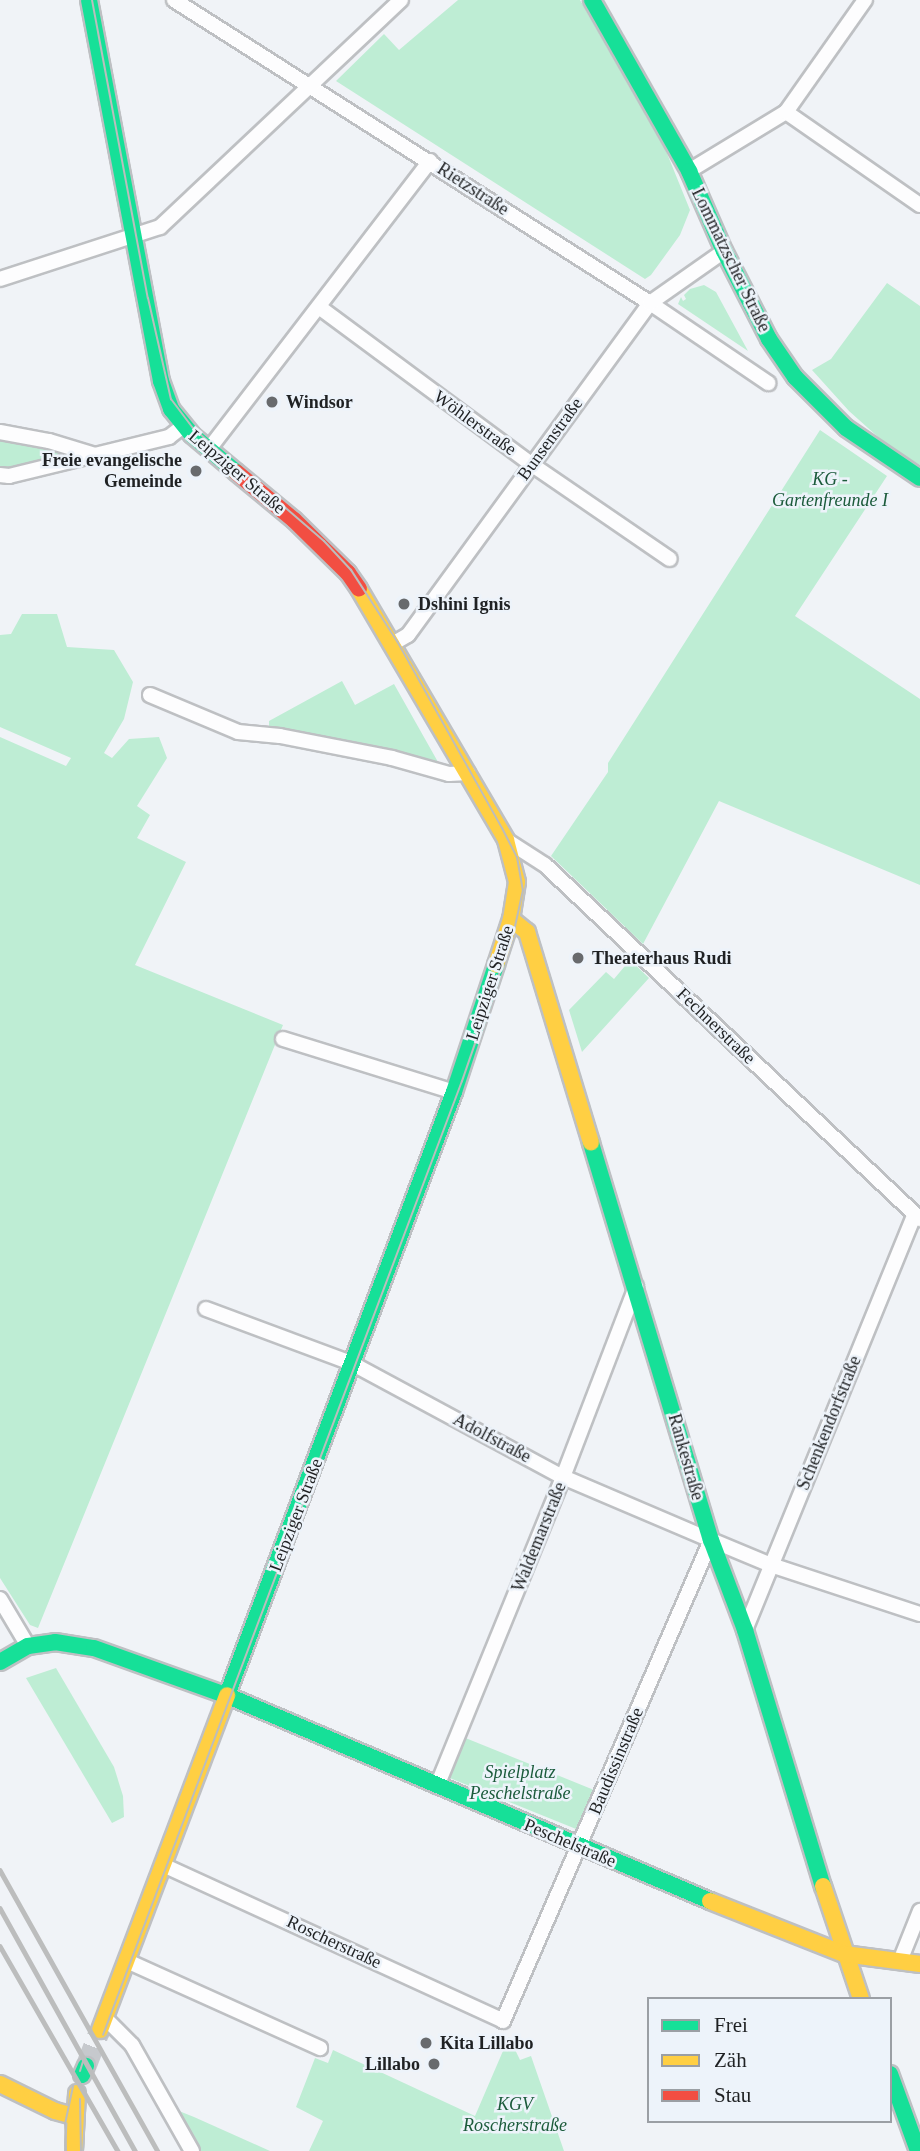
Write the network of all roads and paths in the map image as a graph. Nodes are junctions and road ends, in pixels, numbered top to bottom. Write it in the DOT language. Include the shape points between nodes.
graph roads {
  1 [pos="89,0"];
  2 [pos="174,0"];
  3 [pos="401,0"];
  4 [pos="592,0"];
  5 [pos="865,0"];
  6 [pos="310,84"];
  7 [pos="786,112"];
  8 [pos="430,161"];
  9 [pos="689,171"];
  10 [pos="920,205"];
  11 [pos="134,237"];
  12 [pos="724,251"];
  13 [pos="1,279"];
  14 [pos="0,294"];
  15 [pos="650,303"];
  16 [pos="319,307"];
  17 [pos="768,383"];
  18 [pos="183,426"];
  19 [pos="0,432"];
  20 [pos="209,449"];
  21 [pos="96,455"];
  22 [pos="531,464"];
  23 [pos="0,475"];
  24 [pos="920,478"];
  25 [pos="670,559"];
  26 [pos="394,643"];
  27 [pos="150,695"];
  28 [pos="468,773"];
  29 [pos="506,841"];
  30 [pos="511,919"];
  31 [pos="283,1039"];
  32 [pos="454,1092"];
  33 [pos="917,1218"];
  34 [pos="636,1287"];
  35 [pos="206,1309"];
  36 [pos="353,1363"];
  37 [pos="563,1477"];
  38 [pos="711,1540"];
  39 [pos="771,1565"];
  40 [pos="0,1599"];
  41 [pos="920,1614"];
  42 [pos="745,1630"];
  43 [pos="28,1646"];
  44 [pos="0,1662"];
  45 [pos="228,1696"];
  46 [pos="437,1786"];
  47 [pos="579,1847"];
  48 [pos="163,1865"];
  49 [pos="920,1911"];
  50 [pos="844,1954"];
  51 [pos="127,1961"];
  52 [pos="900,1961"];
  53 [pos="920,1964"];
  54 [pos="860,1997"];
  55 [pos="503,2021"];
  56 [pos="103,2024"];
  57 [pos="320,2048"];
  58 [pos="892,2080"];
  59 [pos="0,2084"];
  60 [pos="77,2093"];
  61 [pos="74,2116"];
  62 [pos="74,2151"];
  63 [pos="192,2151"];
  64 [pos="918,2151"];
  1 -- 11 [label="main road, Leipziger Straße"];
  2 -- 6 [label="street, Rietzstraße"];
  3 -- 6 [label="street"];
  4 -- 9 [label="main road, Lommatzscher Straße"];
  5 -- 7 [label="street"];
  6 -- 8 [label="street, Rietzstraße"];
  6 -- 11 [label="street" via="160,227"];
  7 -- 9 [label="street"];
  7 -- 10 [label="street"];
  8 -- 15 [label="street, Rietzstraße"];
  8 -- 16 [label="street"];
  9 -- 12 [label="main road, Lommatzscher Straße"];
  11 -- 13 [label="street"];
  11 -- 18 [label="main road, Leipziger Straße" via="161,380"];
  12 -- 15 [label="street, Bunsenstraße"];
  12 -- 24 [label="main road, Lommatzscher Straße" via="769,340 795,377 846,428"];
  13 -- 14 [label="street"];
  15 -- 17 [label="street, Rietzstraße"];
  15 -- 22 [label="street, Bunsenstraße"];
  16 -- 20 [label="street"];
  16 -- 22 [label="street, Wöhlerstraße"];
  18 -- 20 [label="main road, Leipziger Straße"];
  18 -- 21 [label="street" via="169,437"];
  19 -- 21 [label="street"];
  20 -- 26 [label="main road, Leipziger Straße" via="322,544 348,573"];
  21 -- 23 [label="street"];
  22 -- 25 [label="street, Wöhlerstraße"];
  22 -- 26 [label="street, Bunsenstraße" via="408,635"];
  26 -- 28 [label="main road, Leipziger Straße"];
  27 -- 28 [label="street" via="238,732 305,741 449,774"];
  28 -- 29 [label="main road, Leipziger Straße"];
  29 -- 30 [label="main road, Leipziger Straße" via="517,882"];
  29 -- 33 [label="street, Fechnerstraße" via="545,865"];
  30 -- 32 [label="main road, Leipziger Straße"];
  30 -- 34 [label="main road, Rankestraße" via="527,932"];
  31 -- 32 [label="street"];
  32 -- 36 [label="main road, Leipziger Straße"];
  33 -- 39 [label="street, Schenkendorfstraße"];
  34 -- 37 [label="street, Waldemarstraße"];
  34 -- 38 [label="main road, Rankestraße"];
  35 -- 36 [label="street, Adolfstraße"];
  36 -- 37 [label="street, Adolfstraße"];
  36 -- 45 [label="main road, Leipziger Straße"];
  37 -- 38 [label="street, Adolfstraße"];
  37 -- 46 [label="street, Waldemarstraße"];
  38 -- 39 [label="street, Adolfstraße"];
  38 -- 42 [label="main road, Rankestraße"];
  38 -- 47 [label="street, Baudissinstraße"];
  39 -- 41 [label="street, Adolfstraße"];
  39 -- 42 [label="street, Schenkendorfstraße"];
  40 -- 43 [label="street"];
  42 -- 50 [label="main road, Rankestraße"];
  43 -- 44 [label="main road"];
  43 -- 45 [label="main road, Peschelstraße" via="55,1642 94,1648"];
  45 -- 46 [label="main road, Peschelstraße"];
  45 -- 48 [label="main road, Leipziger Straße"];
  46 -- 47 [label="main road, Peschelstraße"];
  47 -- 50 [label="main road, Peschelstraße"];
  47 -- 55 [label="street, Baudissinstraße"];
  48 -- 51 [label="main road, Leipziger Straße"];
  48 -- 55 [label="street, Roscherstraße"];
  49 -- 52 [label="street"];
  50 -- 52 [label="main road, Peschelstraße"];
  50 -- 54 [label="main road, Rankestraße"];
  51 -- 56 [label="main road, Leipziger Straße"];
  51 -- 57 [label="street"];
  52 -- 53 [label="main road, Peschelstraße"];
  56 -- 63 [label="street" via="132,2045"];
  58 -- 64 [label="main road"];
  59 -- 61 [label="main road"];
  60 -- 61 [label="main road"];
  61 -- 62 [label="main road"];
}
